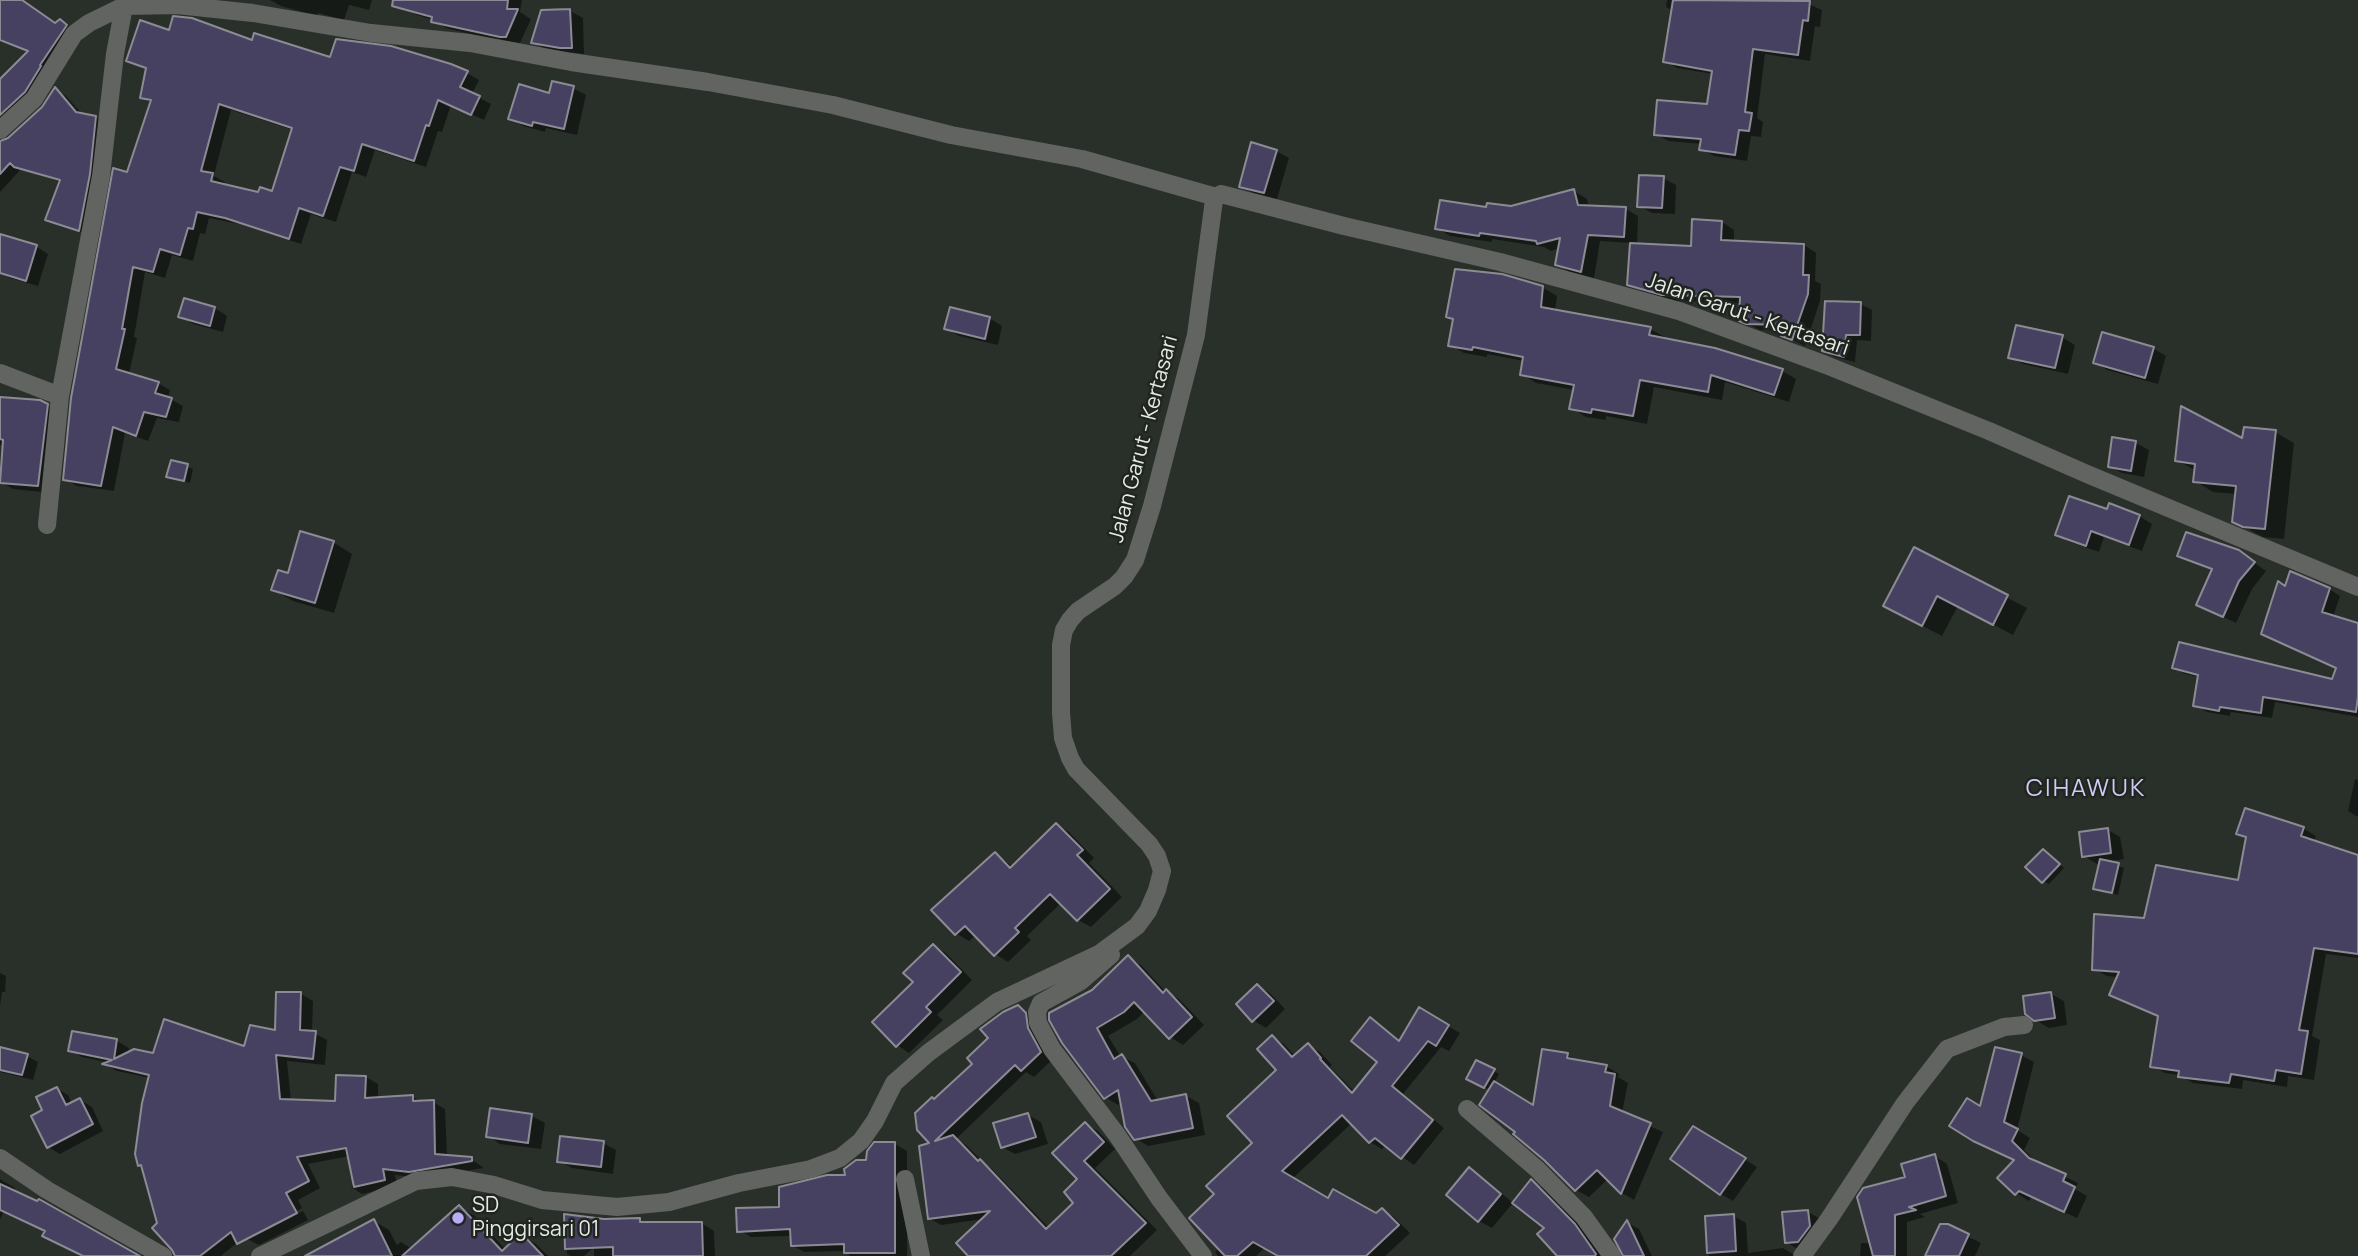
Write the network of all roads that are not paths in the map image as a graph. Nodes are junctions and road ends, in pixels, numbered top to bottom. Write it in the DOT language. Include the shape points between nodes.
graph roads {
  1 [pos="124,6"];
  2 [pos="0,130"];
  3 [pos="1216,197"];
  4 [pos="0,373"];
  5 [pos="60,396"];
  6 [pos="47,525"];
  7 [pos="2358,587"];
  8 [pos="1137,926"];
  9 [pos="2024,1025"];
  10 [pos="1467,1109"];
  11 [pos="0,1158"];
  12 [pos="905,1180"];
  13 [pos="312,1232"];
  14 [pos="163,1256"];
  15 [pos="260,1256"];
  16 [pos="297,1256"];
  17 [pos="921,1256"];
  18 [pos="1203,1256"];
  19 [pos="1612,1256"];
  20 [pos="1802,1256"];
  1 -- 2 [label="street" via="75,34 34,99"];
  1 -- 3 [label="street" via="177,5 253,13 708,82 1082,159"];
  1 -- 5 [label="street" via="101,176"];
  3 -- 7 [label="street, Jalan Garut - Kertasari" via="1246,199 1679,310 1969,422"];
  3 -- 8 [label="street, Jalan Garut - Kertasari" via="1196,335 1135,560 1115,586 1070,620 1061,645 1061,713 1070,758 1149,844 1162,871 1148,911"];
  4 -- 5 [label="street"];
  5 -- 6 [label="street"];
  8 -- 13 [label="street, Jalan Garut - Kertasari" via="1099,954 997,1002 928,1053 894,1083 861,1141 840,1158 811,1169 739,1182 669,1202 617,1207 542,1200 452,1177 416,1181"];
  8 -- 18 [label="street" via="1081,981 1041,1003 1038,1023 1052,1049"];
  9 -- 20 [label="street" via="2004,1027 1947,1049"];
  10 -- 19 [label="street" via="1537,1169 1584,1217"];
  11 -- 14 [label="street"];
  12 -- 17 [label="street"];
  13 -- 15 [label="street, Jalan Garut - Kertasari"];
  13 -- 16 [label="street"];
}
